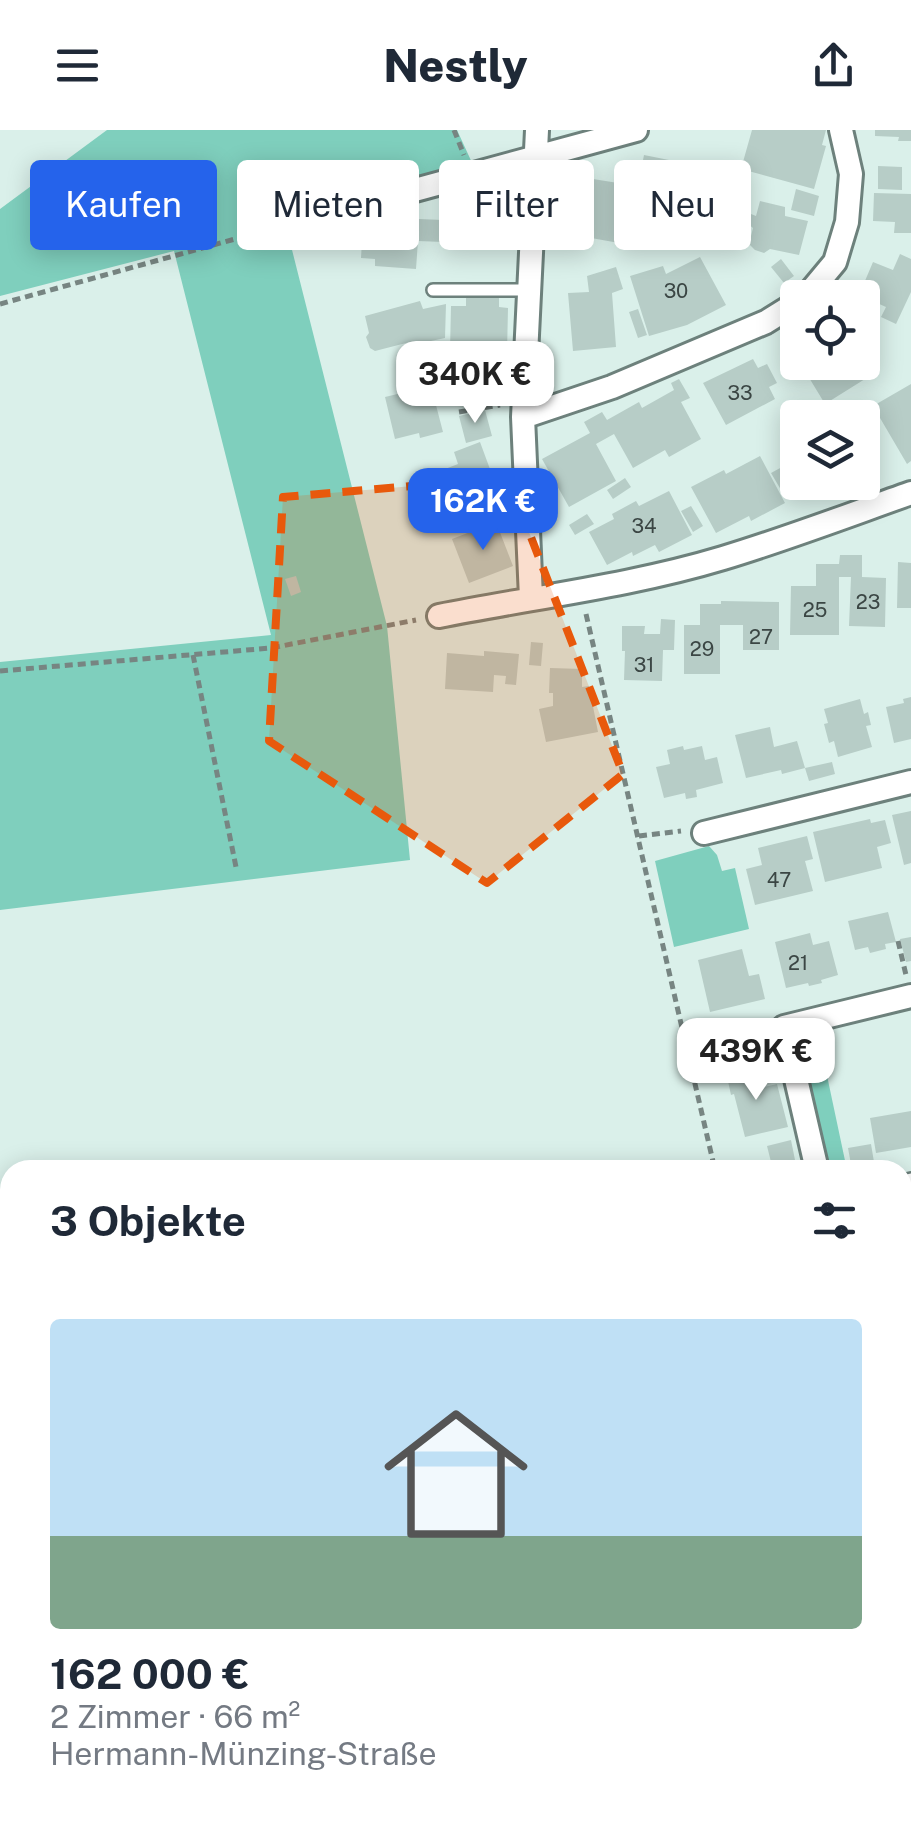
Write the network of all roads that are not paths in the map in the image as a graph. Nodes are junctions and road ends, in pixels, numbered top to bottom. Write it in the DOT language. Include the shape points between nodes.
graph roads {
  1 [pos="536,130"];
  2 [pos="636,130"];
  3 [pos="842,130"];
  4 [pos="535,158"];
  5 [pos="419,189"];
  6 [pos="820,280"];
  7 [pos="433,290"];
  8 [pos="529,290"];
  9 [pos="780,313"];
  10 [pos="523,412"];
  11 [pos="911,493"];
  12 [pos="531,598"];
  13 [pos="439,616"];
  14 [pos="911,782"];
  15 [pos="704,833"];
  16 [pos="911,996"];
  17 [pos="784,1027"];
  18 [pos="716,1040"];
  19 [pos="815,1160"];
  1 -- 4 [label="street"];
  2 -- 4 [label="street"];
  3 -- 6 [label="street" via="851,174 847,222 834,262"];
  4 -- 5 [label="street"];
  4 -- 8 [label="street"];
  7 -- 8 [label="lane"];
  8 -- 10 [label="street"];
  9 -- 10 [label="street" via="630,380"];
  10 -- 12 [label="street"];
  11 -- 12 [label="street" via="722,558"];
  12 -- 13 [label="street"];
  14 -- 15 [label="street"];
  16 -- 17 [label="street"];
  17 -- 18 [label="lane"];
  17 -- 19 [label="street"];
}
